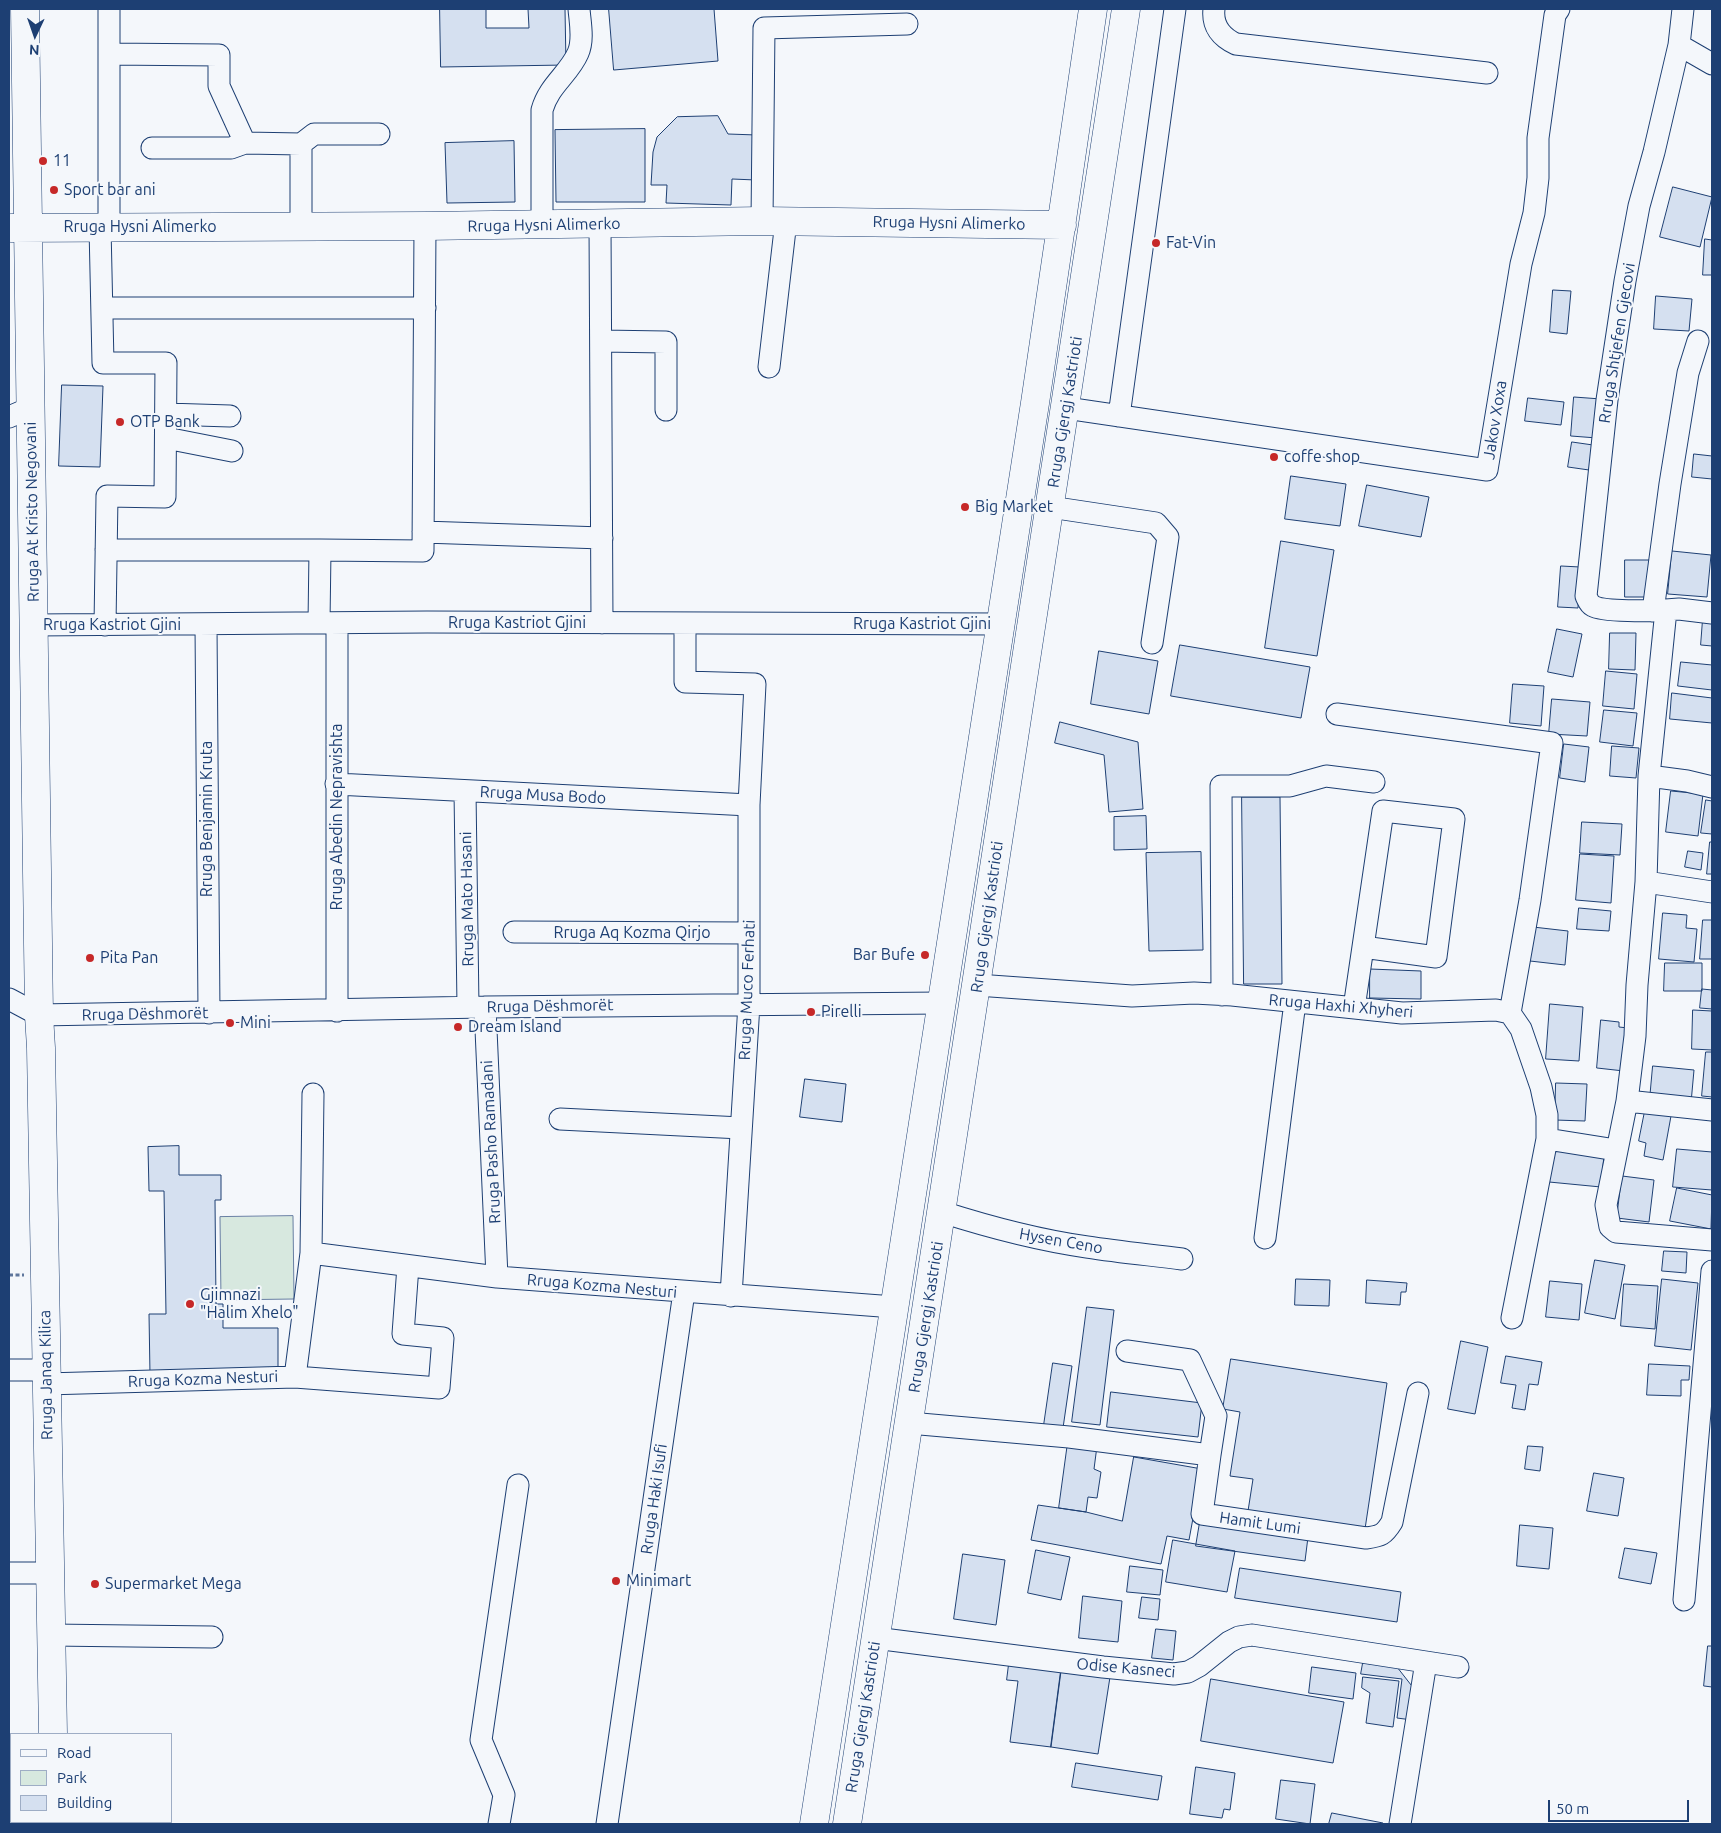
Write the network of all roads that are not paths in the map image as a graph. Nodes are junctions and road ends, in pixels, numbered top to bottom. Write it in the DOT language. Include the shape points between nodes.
graph roads {
  1 [pos="25,9"];
  2 [pos="110,9"];
  3 [pos="579,9"];
  4 [pos="1094,9"];
  5 [pos="1126,9"];
  6 [pos="1175,9"];
  7 [pos="1214,9"];
  8 [pos="1559,9"];
  9 [pos="1683,9"];
  10 [pos="907,24"];
  11 [pos="1679,45"];
  12 [pos="109,54"];
  13 [pos="1712,64"];
  14 [pos="1487,74"];
  15 [pos="379,134"];
  16 [pos="245,143"];
  17 [pos="301,144"];
  18 [pos="152,148"];
  19 [pos="774,221"];
  20 [pos="600,224"];
  21 [pos="1062,224"];
  22 [pos="542,225"];
  23 [pos="425,226"];
  24 [pos="105,227"];
  25 [pos="301,227"];
  26 [pos="18,228"];
  27 [pos="102,308"];
  28 [pos="424,308"];
  29 [pos="601,341"];
  30 [pos="1698,341"];
  31 [pos="768,367"];
  32 [pos="1066,408"];
  33 [pos="666,410"];
  34 [pos="20,413"];
  35 [pos="166,414"];
  36 [pos="230,416"];
  37 [pos="1118,416"];
  38 [pos="166,438"];
  39 [pos="232,451"];
  40 [pos="1050,507"];
  41 [pos="423,532"];
  42 [pos="602,538"];
  43 [pos="106,550"];
  44 [pos="320,550"];
  45 [pos="1659,610"];
  46 [pos="1712,613"];
  47 [pos="328,623"];
  48 [pos="602,623"];
  49 [pos="685,624"];
  50 [pos="1000,624"];
  51 [pos="34,625"];
  52 [pos="105,625"];
  53 [pos="206,625"];
  54 [pos="1152,642"];
  55 [pos="1338,714"];
  56 [pos="1649,776"];
  57 [pos="1374,782"];
  58 [pos="336,784"];
  59 [pos="1712,787"];
  60 [pos="465,791"];
  61 [pos="749,805"];
  62 [pos="1646,882"];
  63 [pos="1712,892"];
  64 [pos="514,932"];
  65 [pos="749,933"];
  66 [pos="1363,947"];
  67 [pos="978,985"];
  68 [pos="38,987"];
  69 [pos="1222,994"];
  70 [pos="11,1002"];
  71 [pos="1294,1002"];
  72 [pos="749,1004"];
  73 [pos="942,1004"];
  74 [pos="477,1007"];
  75 [pos="1354,1008"];
  76 [pos="337,1010"];
  77 [pos="209,1013"];
  78 [pos="1510,1014"];
  79 [pos="38,1015"];
  80 [pos="313,1094"];
  81 [pos="1626,1101"];
  82 [pos="1712,1110"];
  83 [pos="560,1120"];
  84 [pos="741,1128"];
  85 [pos="1547,1139"];
  86 [pos="1616,1150"];
  87 [pos="942,1212"];
  88 [pos="1265,1238"];
  89 [pos="1712,1240"];
  90 [pos="311,1253"];
  91 [pos="1182,1259"];
  92 [pos="408,1266"];
  93 [pos="1712,1271"];
  94 [pos="497,1277"];
  95 [pos="684,1292"];
  96 [pos="731,1296"];
  97 [pos="894,1307"];
  98 [pos="1710,1317"];
  99 [pos="1512,1318"];
  100 [pos="1128,1351"];
  101 [pos="9,1370"];
  102 [pos="46,1377"];
  103 [pos="296,1377"];
  104 [pos="1418,1393"];
  105 [pos="909,1423"];
  106 [pos="1210,1455"];
  107 [pos="518,1485"];
  108 [pos="9,1573"];
  109 [pos="50,1573"];
  110 [pos="1684,1600"];
  111 [pos="51,1635"];
  112 [pos="212,1637"];
  113 [pos="875,1638"];
  114 [pos="1426,1662"];
  115 [pos="1458,1667"];
  116 [pos="53,1733"];
  117 [pos="499,1824"];
  118 [pos="608,1824"];
  119 [pos="814,1824"];
  120 [pos="847,1824"];
  121 [pos="1400,1824"];
  1 -- 26 [label="main road, Rruga At Kristo Negovani"];
  2 -- 12 [label="street"];
  3 -- 22 [label="street" via="581,42 578,54 545,98 542,110"];
  4 -- 21 [label="main road, Rruga Gjergj Kastrioti"];
  5 -- 32 [label="main road, Rruga Gjergj Kastrioti"];
  6 -- 37 [label="street"];
  7 -- 14 [label="street" via="1217,30 1236,44"];
  8 -- 37 [label="street, Jakov Xoxa" via="1555,15 1538,138 1534,213 1521,264 1488,470"];
  9 -- 11 [label="street, Rruga Shtjefen Gjecovi"];
  10 -- 19 [label="street" via="764,28"];
  11 -- 13 [label="street"];
  11 -- 45 [label="street, Rruga Shtjefen Gjecovi" via="1639,206 1625,281 1607,400 1586,596 1599,608"];
  12 -- 16 [label="street" via="219,56 219,86"];
  12 -- 24 [label="street"];
  15 -- 17 [label="street" via="314,134"];
  16 -- 17 [label="street"];
  16 -- 18 [label="street" via="231,148"];
  17 -- 25 [label="street"];
  19 -- 20 [label="main road, Rruga Hysni Alimerko"];
  19 -- 21 [label="main road, Rruga Hysni Alimerko"];
  19 -- 31 [label="street"];
  20 -- 22 [label="main road, Rruga Hysni Alimerko"];
  20 -- 29 [label="street"];
  21 -- 50 [label="main road, Rruga Gjergj Kastrioti"];
  22 -- 23 [label="main road, Rruga Hysni Alimerko"];
  23 -- 25 [label="main road, Rruga Hysni Alimerko"];
  23 -- 28 [label="street"];
  24 -- 25 [label="main road, Rruga Hysni Alimerko"];
  24 -- 26 [label="main road, Rruga Hysni Alimerko"];
  24 -- 27 [label="street"];
  26 -- 34 [label="main road, Rruga At Kristo Negovani"];
  27 -- 28 [label="street"];
  27 -- 35 [label="street" via="103,363 166,363"];
  28 -- 41 [label="street"];
  29 -- 33 [label="street" via="666,342"];
  29 -- 42 [label="street"];
  30 -- 45 [label="street" via="1688,373 1670,484"];
  32 -- 37 [label="street, Jakov Xoxa"];
  32 -- 40 [label="main road, Rruga Gjergj Kastrioti"];
  34 -- 51 [label="main road, Rruga At Kristo Negovani"];
  35 -- 36 [label="street"];
  35 -- 38 [label="street"];
  38 -- 39 [label="street"];
  38 -- 43 [label="street" via="165,497 107,496"];
  40 -- 54 [label="street" via="1156,523 1168,537"];
  40 -- 67 [label="main road, Rruga Gjergj Kastrioti"];
  41 -- 42 [label="street"];
  41 -- 44 [label="street" via="423,551"];
  42 -- 48 [label="street"];
  43 -- 44 [label="street"];
  43 -- 52 [label="street"];
  44 -- 47 [label="street, Rruga Abedin Nepravishta"];
  45 -- 46 [label="street"];
  45 -- 56 [label="street"];
  47 -- 48 [label="street, Rruga Kastriot Gjini"];
  47 -- 53 [label="street, Rruga Kastriot Gjini"];
  47 -- 58 [label="street, Rruga Abedin Nepravishta"];
  48 -- 49 [label="street, Rruga Kastriot Gjini"];
  49 -- 50 [label="street, Rruga Kastriot Gjini"];
  49 -- 61 [label="street, Rruga Muco Ferhati" via="685,682 755,684"];
  50 -- 73 [label="main road, Rruga Gjergj Kastrioti"];
  51 -- 52 [label="street, Rruga Kastriot Gjini"];
  51 -- 68 [label="main road, Rruga At Kristo Negovani"];
  52 -- 53 [label="street, Rruga Kastriot Gjini"];
  53 -- 77 [label="street, Rruga Benjamin Kruta"];
  55 -- 78 [label="street" via="1552,743"];
  56 -- 59 [label="street"];
  56 -- 62 [label="street"];
  57 -- 69 [label="street" via="1326,776 1290,786 1220,786"];
  58 -- 60 [label="street, Rruga Musa Bodo"];
  58 -- 76 [label="street, Rruga Abedin Nepravishta"];
  60 -- 61 [label="street, Rruga Musa Bodo"];
  60 -- 74 [label="street, Rruga Mato Hasani"];
  61 -- 65 [label="street, Rruga Muco Ferhati"];
  62 -- 63 [label="street"];
  62 -- 81 [label="street" via="1635,1036"];
  64 -- 65 [label="street, Rruga Aq Kozma Qirjo"];
  65 -- 72 [label="street, Rruga Muco Ferhati"];
  66 -- 66 [label="street" via="1383,811 1454,819 1436,957"];
  66 -- 75 [label="street"];
  67 -- 69 [label="street, Rruga Haxhi Xhyheri" via="1132,996"];
  67 -- 87 [label="main road, Rruga Gjergj Kastrioti"];
  68 -- 70 [label="street"];
  68 -- 79 [label="main road, Rruga At Kristo Negovani"];
  69 -- 71 [label="street, Rruga Haxhi Xhyheri"];
  70 -- 79 [label="street"];
  71 -- 75 [label="street, Rruga Haxhi Xhyheri"];
  71 -- 88 [label="street"];
  72 -- 73 [label="street, Rruga Dëshmorët"];
  72 -- 74 [label="street, Rruga Dëshmorët"];
  72 -- 84 [label="street, Rruga Muco Ferhati"];
  73 -- 97 [label="main road, Rruga Gjergj Kastrioti"];
  74 -- 76 [label="street, Rruga Dëshmorët"];
  74 -- 94 [label="street, Rruga Pasho Ramadani"];
  75 -- 78 [label="street, Rruga Haxhi Xhyheri" via="1402,1014 1496,1010"];
  76 -- 77 [label="street, Rruga Dëshmorët"];
  77 -- 79 [label="street, Rruga Dëshmorët"];
  78 -- 85 [label="street" via="1521,1029 1541,1087 1547,1115"];
  79 -- 102 [label="main road, Rruga Janaq Kilica"];
  80 -- 90 [label="street, Rruga Kozma Nesturi"];
  81 -- 82 [label="street"];
  81 -- 86 [label="street"];
  83 -- 84 [label="street"];
  84 -- 96 [label="street, Rruga Muco Ferhati"];
  85 -- 86 [label="street"];
  85 -- 99 [label="street"];
  86 -- 89 [label="street" via="1606,1205 1610,1227 1616,1232"];
  87 -- 91 [label="street, Hysen Ceno" via="1028,1236"];
  87 -- 105 [label="main road, Rruga Gjergj Kastrioti"];
  90 -- 92 [label="street, Rruga Kozma Nesturi"];
  90 -- 103 [label="street, Rruga Kozma Nesturi"];
  92 -- 94 [label="street, Rruga Kozma Nesturi"];
  92 -- 103 [label="street" via="403,1334 443,1338 439,1388"];
  93 -- 98 [label="street"];
  94 -- 95 [label="street, Rruga Kozma Nesturi"];
  95 -- 96 [label="street, Rruga Kozma Nesturi"];
  95 -- 118 [label="street, Rruga Haki Isufi"];
  96 -- 97 [label="street, Rruga Kozma Nesturi"];
  97 -- 119 [label="main road, Rruga Gjergj Kastrioti"];
  98 -- 110 [label="street"];
  100 -- 106 [label="street" via="1190,1360 1216,1416"];
  101 -- 102 [label="street, Rruga Kozma Nesturi"];
  102 -- 103 [label="street, Rruga Kozma Nesturi"];
  102 -- 109 [label="main road, Rruga Janaq Kilica"];
  104 -- 106 [label="street, Hamit Lumi" via="1392,1522 1379,1537 1366,1538 1202,1514"];
  105 -- 106 [label="street" via="1069,1437"];
  105 -- 113 [label="main road, Rruga Gjergj Kastrioti"];
  107 -- 117 [label="street" via="481,1740 504,1795"];
  108 -- 109 [label="street"];
  109 -- 111 [label="main road, Rruga Janaq Kilica"];
  111 -- 112 [label="street"];
  111 -- 116 [label="main road, Rruga Janaq Kilica"];
  113 -- 114 [label="street, Odise Kasneci" via="1103,1668 1174,1674 1188,1672 1229,1642 1252,1635"];
  113 -- 120 [label="main road, Rruga Gjergj Kastrioti"];
  114 -- 115 [label="street, Odise Kasneci"];
  114 -- 121 [label="street"];
}
